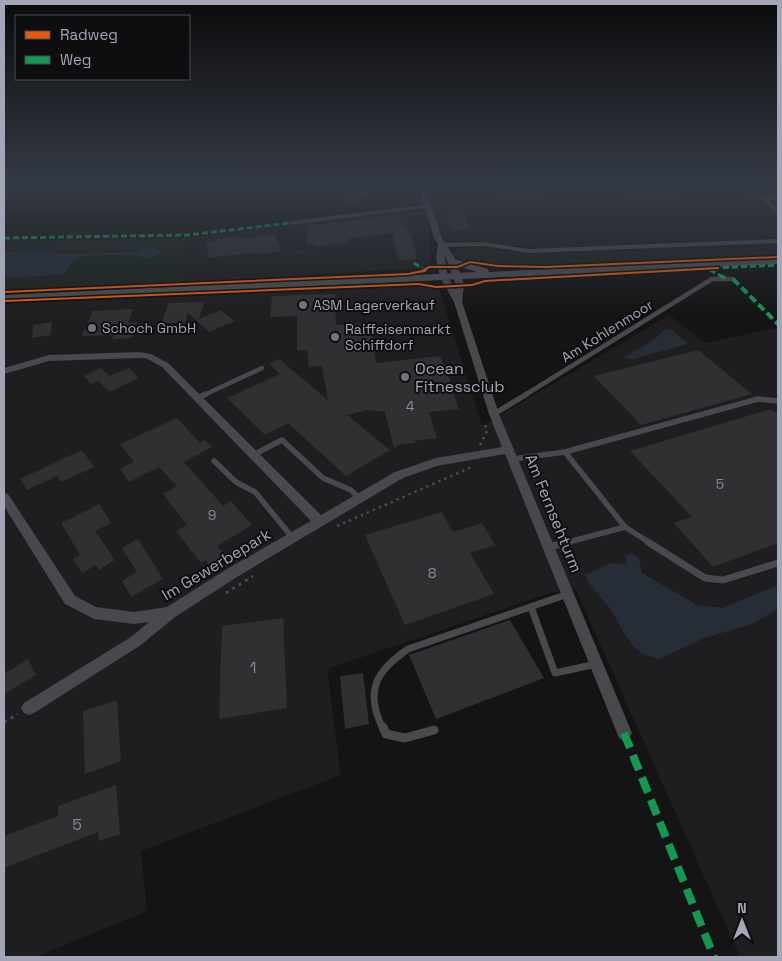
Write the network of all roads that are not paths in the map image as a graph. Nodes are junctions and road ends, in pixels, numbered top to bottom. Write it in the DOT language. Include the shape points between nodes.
graph roads {
  1 [pos="435,228"];
  2 [pos="778,241"];
  3 [pos="441,245"];
  4 [pos="452,261"];
  5 [pos="778,261"];
  6 [pos="498,275"];
  7 [pos="444,277"];
  8 [pos="457,277"];
  9 [pos="733,279"];
  10 [pos="4,298"];
  11 [pos="458,302"];
  12 [pos="262,368"];
  13 [pos="4,371"];
  14 [pos="197,398"];
  15 [pos="778,401"];
  16 [pos="494,414"];
  17 [pos="565,452"];
  18 [pos="511,454"];
  19 [pos="253,456"];
  20 [pos="214,461"];
  21 [pos="4,497"];
  22 [pos="359,498"];
  23 [pos="319,521"];
  24 [pos="625,527"];
  25 [pos="292,537"];
  26 [pos="549,547"];
  27 [pos="778,563"];
  28 [pos="568,594"];
  29 [pos="531,607"];
  30 [pos="170,613"];
  31 [pos="596,664"];
  32 [pos="28,708"];
  33 [pos="434,730"];
  34 [pos="624,733"];
  1 -- 3 [label="street"];
  2 -- 3 [label="lane" via="529,251 484,244"];
  3 -- 4 [label="street, Am Fernsehturm"];
  3 -- 7 [label="street"];
  4 -- 6 [label="main road"];
  4 -- 8 [label="street, Am Fernsehturm"];
  5 -- 6 [label="main road"];
  6 -- 8 [label="main road"];
  7 -- 8 [label="main road"];
  7 -- 10 [label="main road"];
  7 -- 11 [label="street, Am Fernsehturm"];
  8 -- 11 [label="street, Am Fernsehturm" via="460,287"];
  9 -- 16 [label="lane, Am Kohlenmoor" via="712,279"];
  11 -- 16 [label="street, Am Fernsehturm"];
  12 -- 14 [label="lane"];
  13 -- 14 [label="street" via="49,358 148,356 165,365"];
  14 -- 19 [label="street"];
  15 -- 17 [label="lane" via="758,398"];
  16 -- 18 [label="street, Am Fernsehturm"];
  17 -- 18 [label="lane"];
  17 -- 24 [label="lane"];
  18 -- 22 [label="street, Im Gewerbepark" via="436,462 399,476"];
  18 -- 26 [label="street, Am Fernsehturm"];
  19 -- 22 [label="lane" via="282,440 323,478 352,490"];
  19 -- 23 [label="street"];
  20 -- 25 [label="lane" via="236,482 255,492"];
  21 -- 30 [label="street, Im Gewerbepark" via="70,600 94,613 134,618"];
  22 -- 23 [label="street, Im Gewerbepark"];
  23 -- 25 [label="street, Im Gewerbepark"];
  24 -- 26 [label="lane"];
  24 -- 27 [label="lane" via="704,578 723,580"];
  25 -- 30 [label="street, Im Gewerbepark"];
  26 -- 28 [label="street, Am Fernsehturm"];
  28 -- 29 [label="lane"];
  28 -- 31 [label="street, Am Fernsehturm"];
  29 -- 31 [label="lane" via="555,673"];
  29 -- 33 [label="lane" via="408,649 381,672 372,691 377,718 386,734 405,738"];
  30 -- 32 [label="street" via="136,641"];
  31 -- 34 [label="street, Am Fernsehturm"];
}
